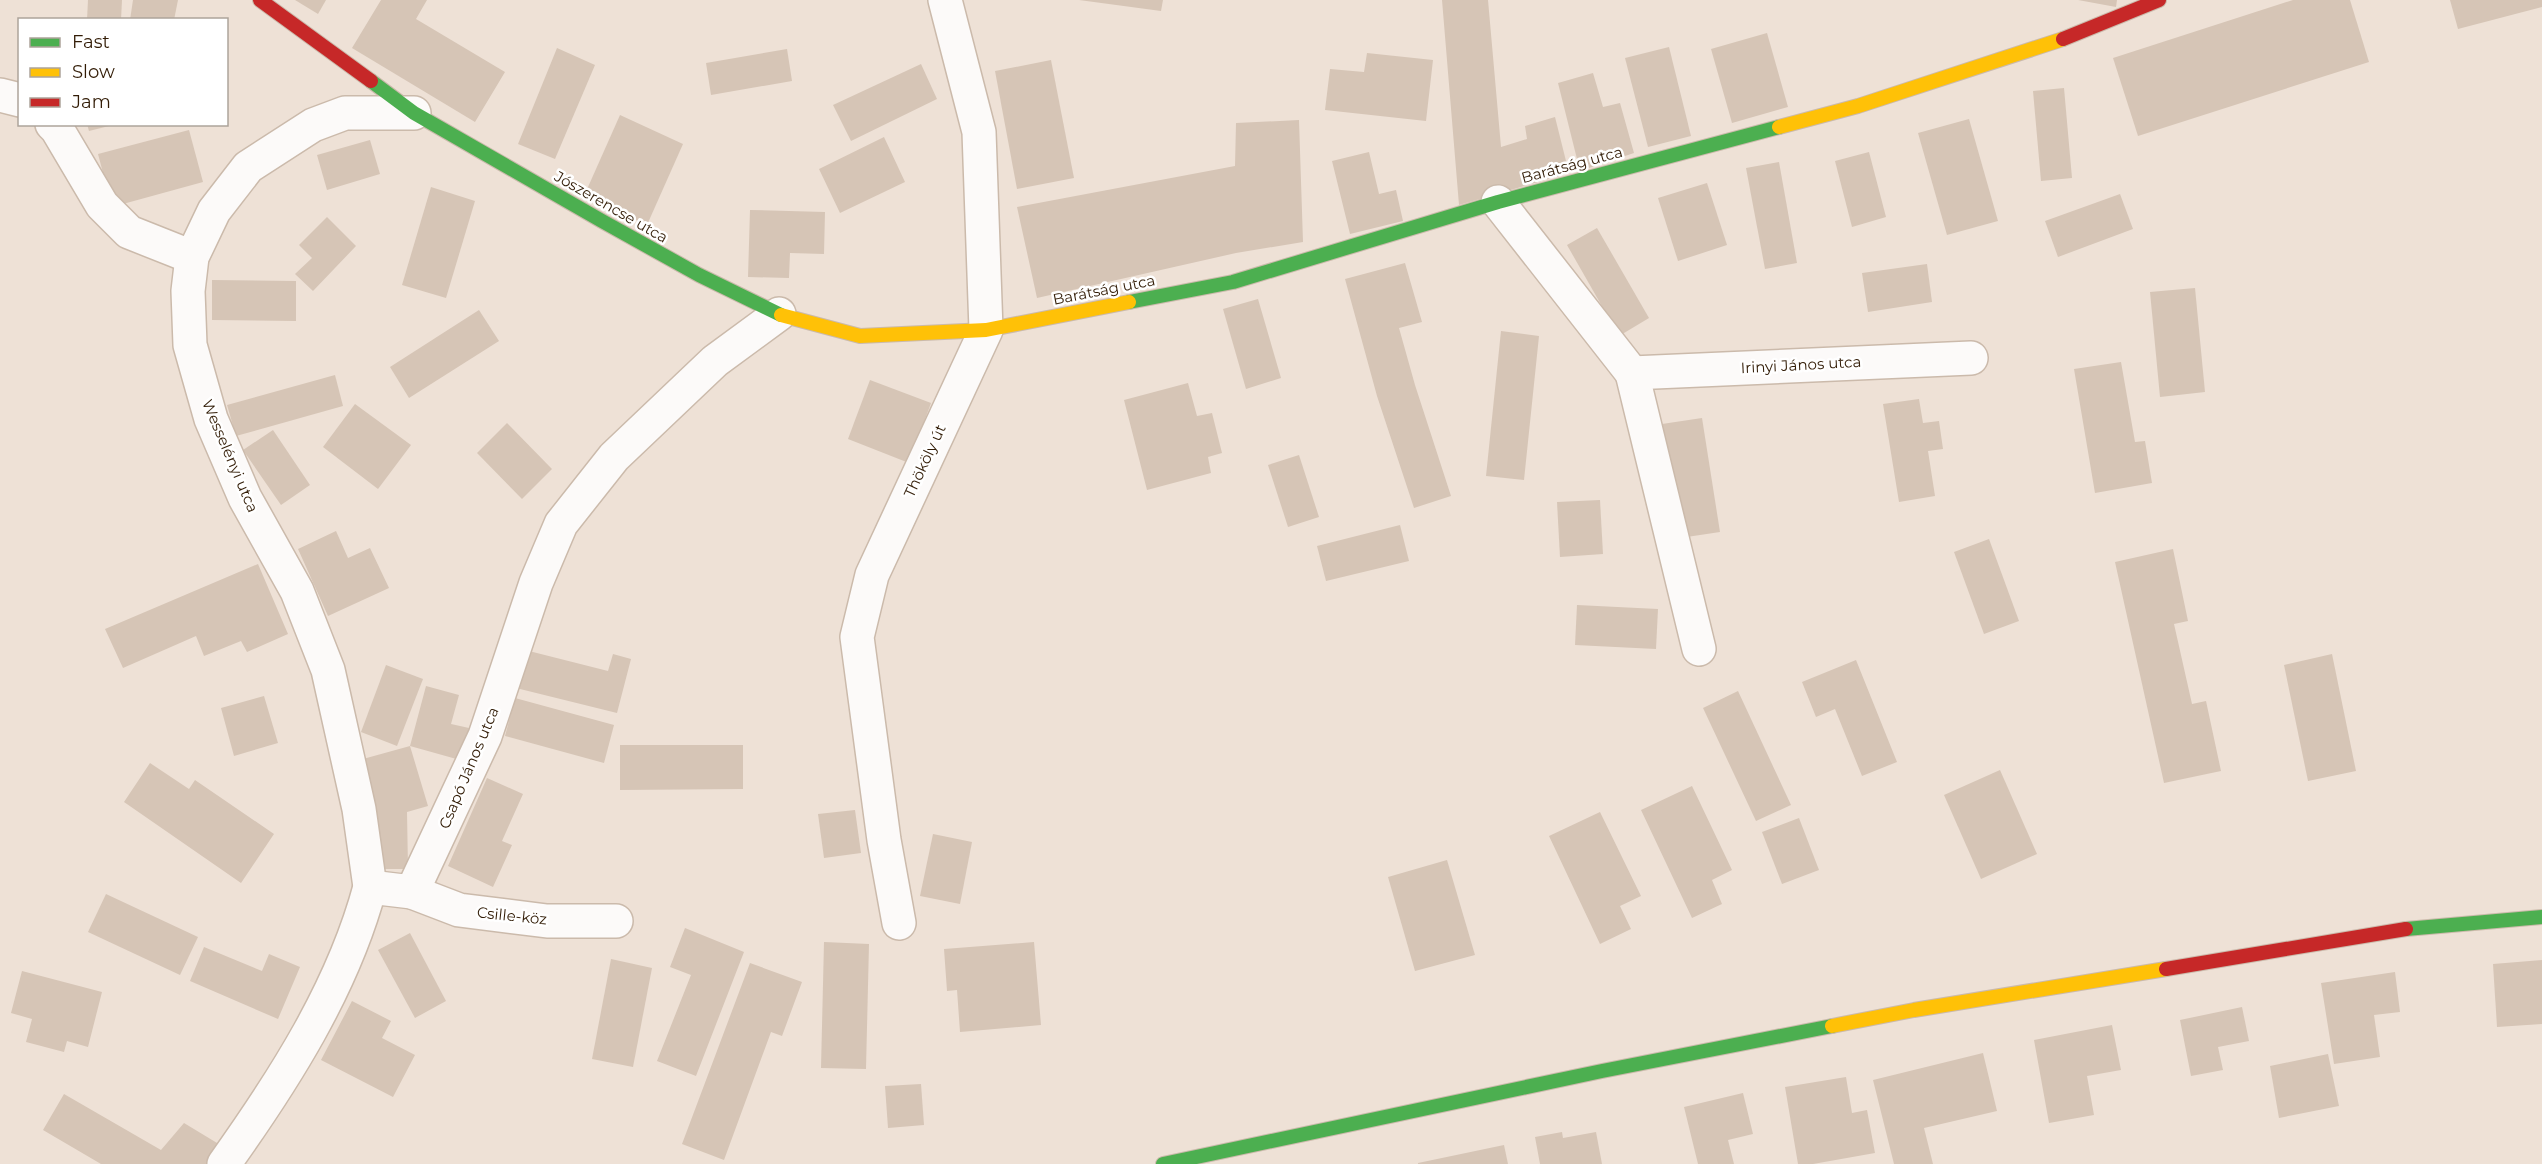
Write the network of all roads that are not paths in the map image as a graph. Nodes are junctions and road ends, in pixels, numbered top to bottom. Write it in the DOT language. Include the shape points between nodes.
graph roads {
  1 [pos="260,0"];
  2 [pos="945,0"];
  3 [pos="2159,0"];
  4 [pos="0,94"];
  5 [pos="18,99"];
  6 [pos="414,113"];
  7 [pos="54,126"];
  8 [pos="1497,202"];
  9 [pos="192,257"];
  10 [pos="779,314"];
  11 [pos="986,330"];
  12 [pos="1971,358"];
  13 [pos="1632,373"];
  14 [pos="1699,649"];
  15 [pos="370,887"];
  16 [pos="412,892"];
  17 [pos="2542,917"];
  18 [pos="616,921"];
  19 [pos="899,923"];
  20 [pos="1180,1162"];
  21 [pos="224,1164"];
  22 [pos="1163,1164"];
  1 -- 6 [label="street, Jószerencse utca"];
  2 -- 11 [label="street, Thököly út" via="979,132"];
  3 -- 8 [label="street, Barátság utca" via="2078,34 1858,106"];
  4 -- 5 [label="street"];
  6 -- 9 [label="street, Wesselényi utca" via="345,113 313,125 248,166 214,211"];
  6 -- 10 [label="street, Jószerencse utca" via="689,270"];
  7 -- 9 [label="street" via="102,205 129,232"];
  8 -- 11 [label="street, Barátság utca" via="1233,282"];
  8 -- 13 [label="street"];
  9 -- 15 [label="street, Wesselényi utca" via="188,291 190,345 208,408 245,498 297,591 328,670 359,809"];
  10 -- 11 [label="street, Jószerencse utca" via="860,336"];
  10 -- 16 [label="street, Csapó János utca" via="715,361 614,456 561,524 536,584 485,736"];
  11 -- 19 [label="street, Thököly út" via="872,575 857,637"];
  12 -- 13 [label="street, Irinyi János utca"];
  13 -- 14 [label="street"];
  15 -- 16 [label="street"];
  15 -- 21 [label="street" via="362,917 334,983 273,1095"];
  16 -- 18 [label="street, Csille-köz" via="459,910 548,921"];
  17 -- 20 [label="street" via="2407,929 1914,1010 1590,1073"];
  20 -- 22 [label="street"];
}
